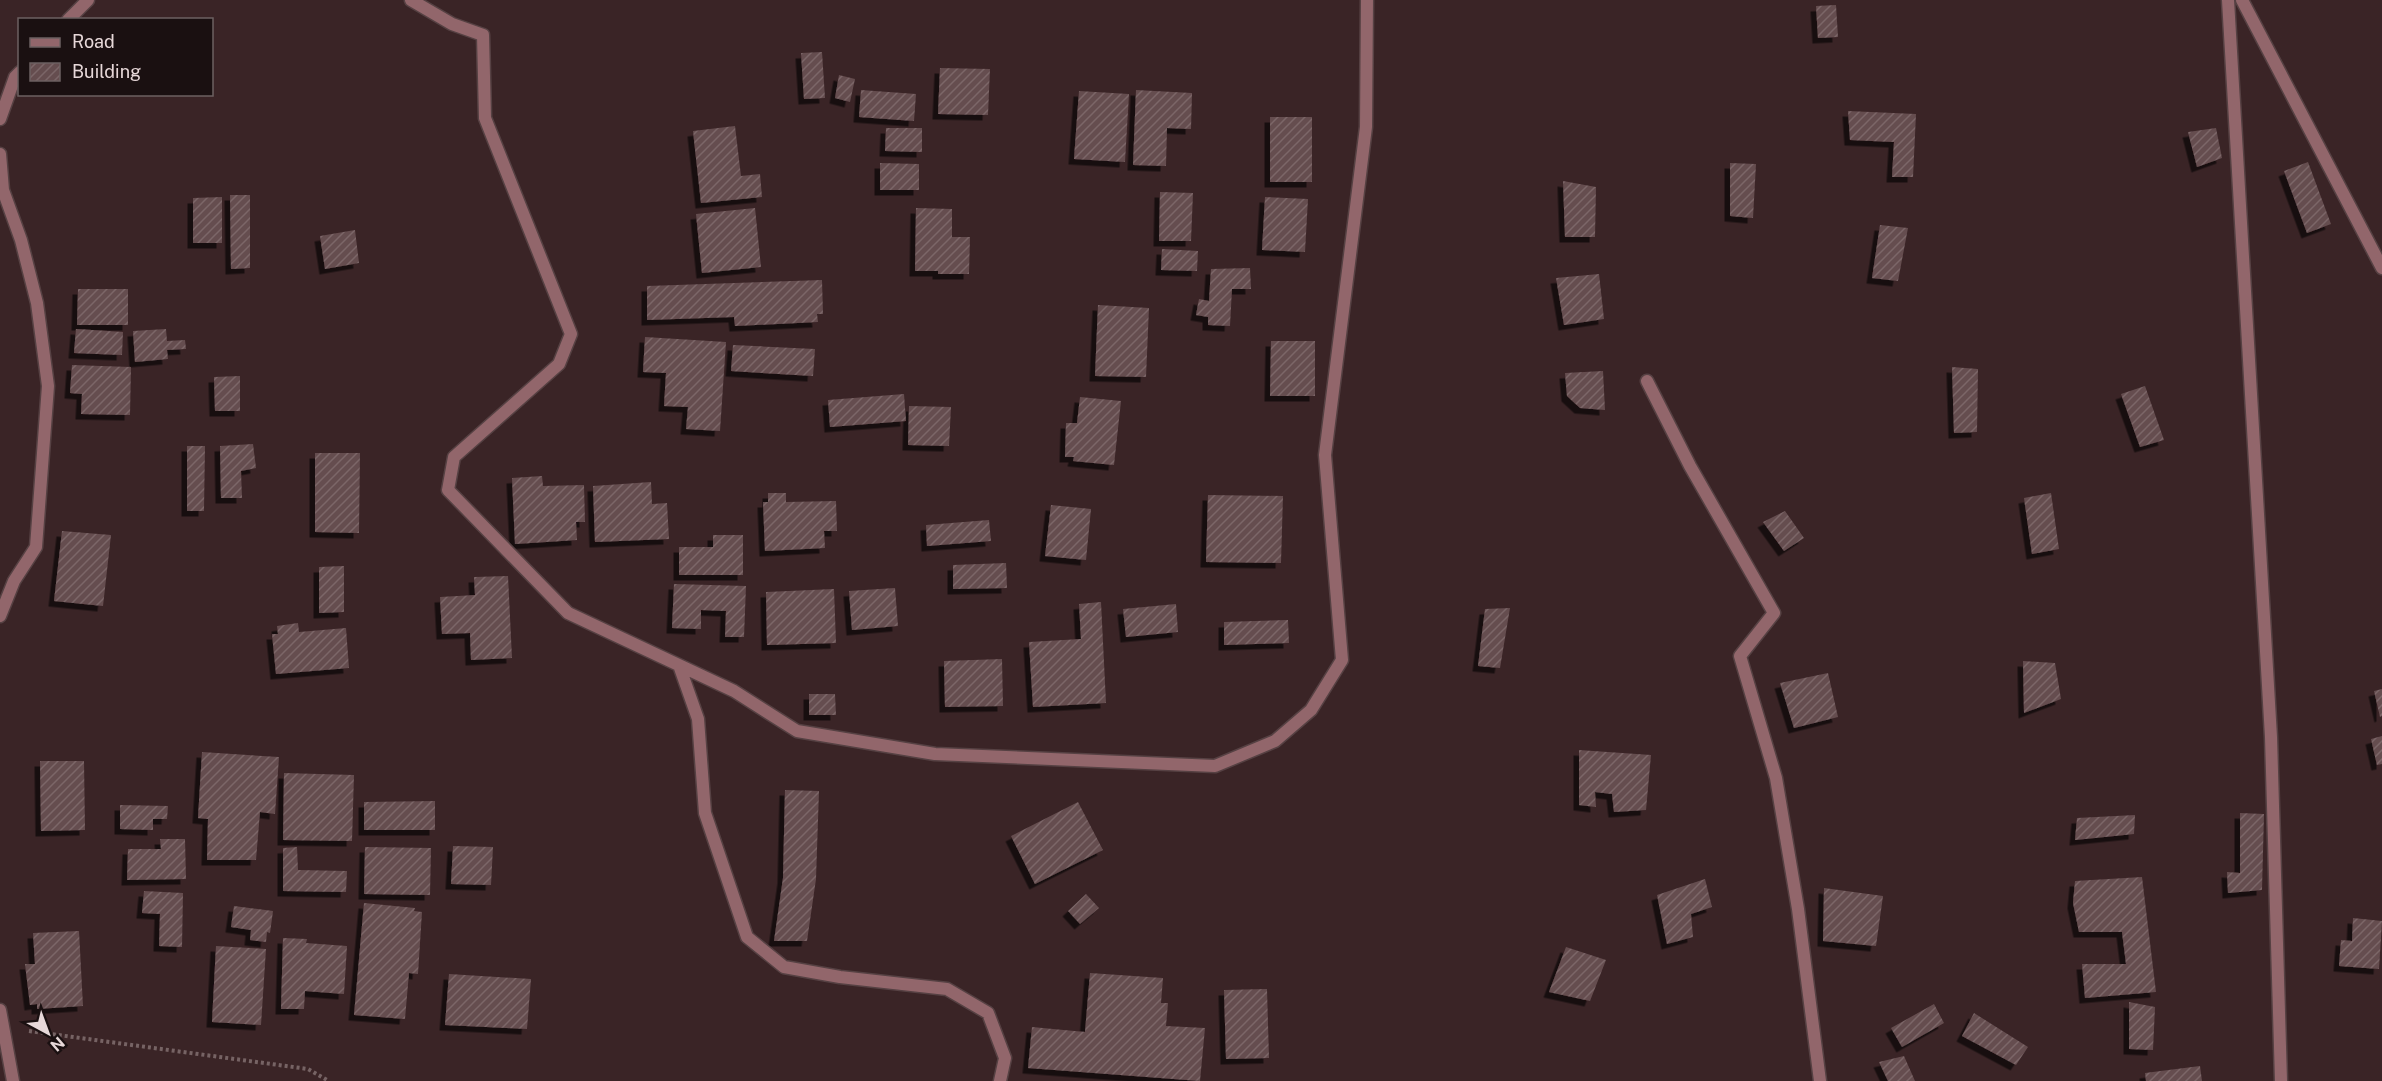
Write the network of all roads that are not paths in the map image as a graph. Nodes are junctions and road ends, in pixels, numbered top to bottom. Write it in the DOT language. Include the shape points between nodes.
graph roads {
  1 [pos="411,0"];
  2 [pos="1367,0"];
  3 [pos="2228,0"];
  4 [pos="2242,0"];
  5 [pos="84,2"];
  6 [pos="70,18"];
  7 [pos="18,74"];
  8 [pos="0,119"];
  9 [pos="0,154"];
  10 [pos="2382,268"];
  11 [pos="1647,381"];
  12 [pos="0,616"];
  13 [pos="680,668"];
  14 [pos="0,1010"];
  15 [pos="13,1081"];
  16 [pos="1000,1081"];
  17 [pos="1820,1081"];
  18 [pos="2281,1081"];
  1 -- 13 [label="street" via="452,24 483,35 485,118 571,334 559,364 454,457 448,490 568,613"];
  2 -- 13 [label="street" via="1366,127 1325,455 1342,660 1311,710 1275,741 1215,766 935,754 797,731 734,691"];
  3 -- 18 [label="street" via="2271,737"];
  4 -- 10 [label="street"];
  5 -- 6 [label="street"];
  7 -- 8 [label="street"];
  9 -- 12 [label="street" via="3,190 37,303 48,386 36,547 14,581"];
  11 -- 17 [label="street" via="1690,466 1774,613 1740,656 1776,778"];
  13 -- 16 [label="street" via="698,719 705,813 747,937 784,967 946,989 988,1013 1005,1058"];
  14 -- 15 [label="street"];
}
